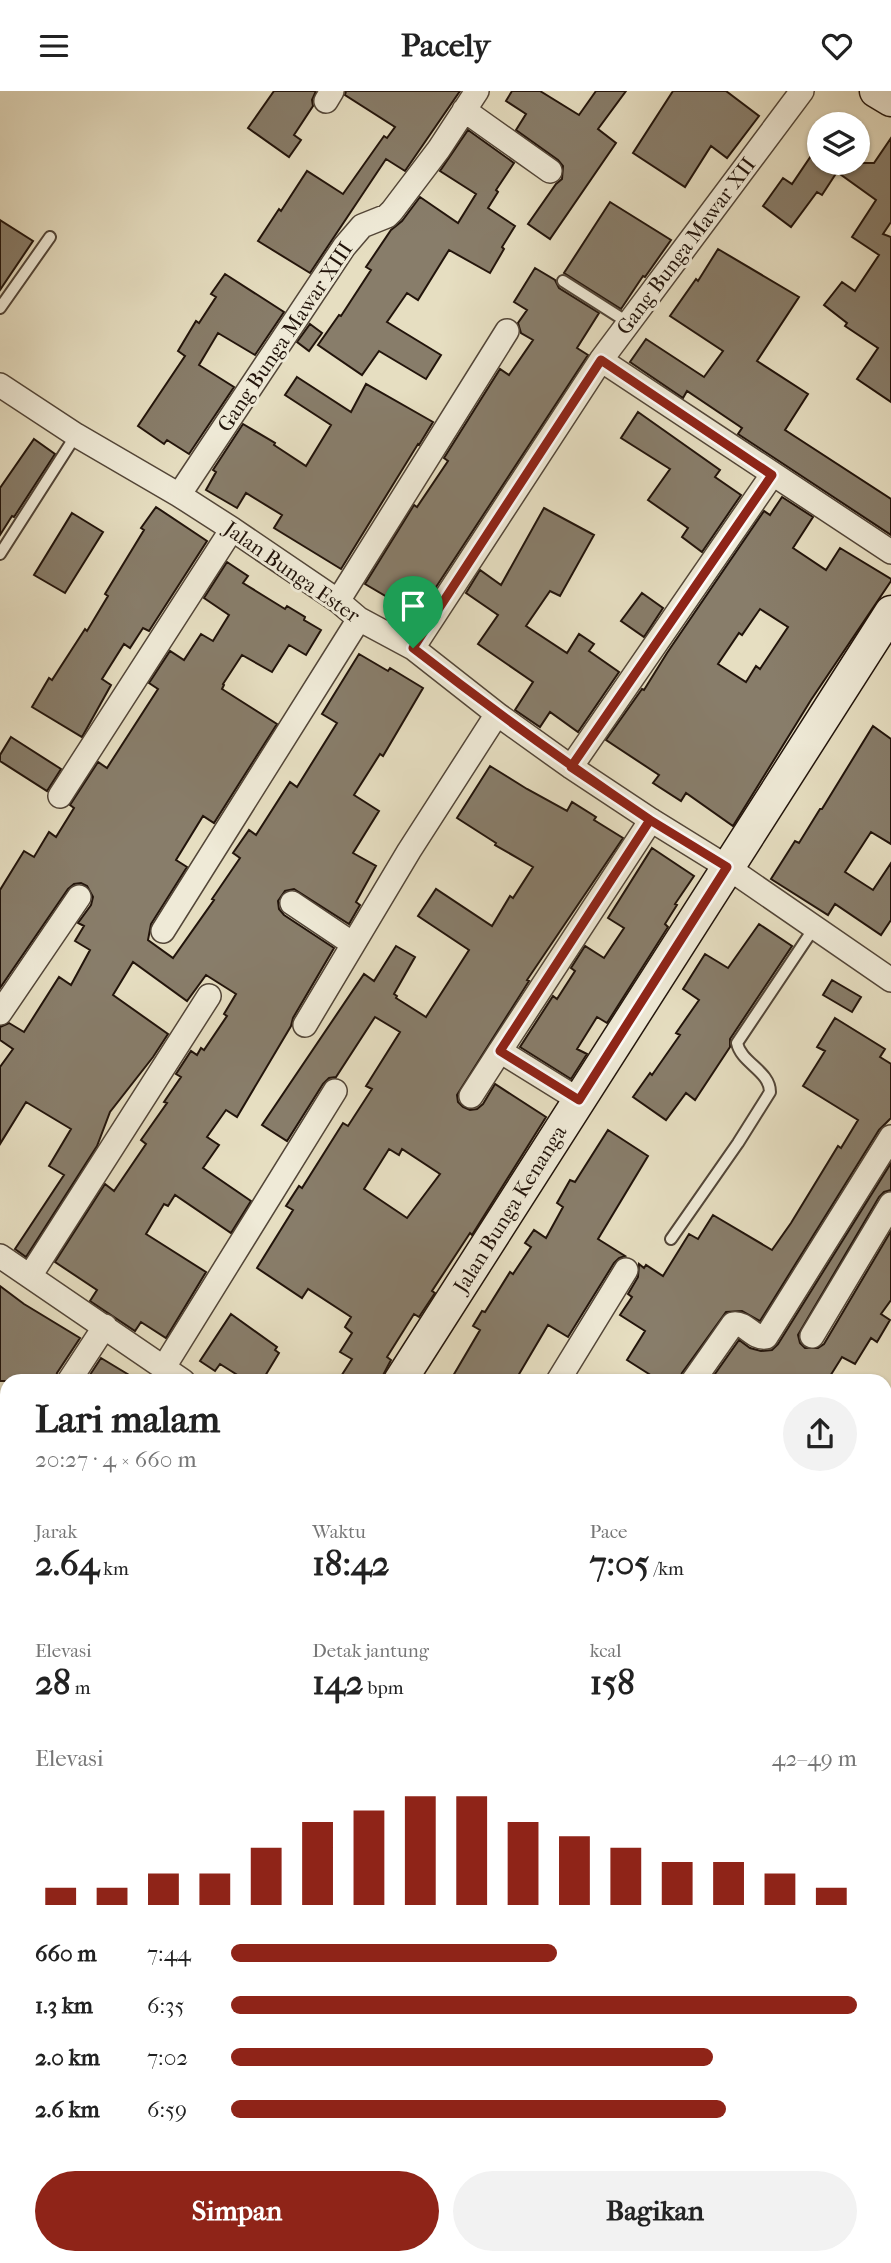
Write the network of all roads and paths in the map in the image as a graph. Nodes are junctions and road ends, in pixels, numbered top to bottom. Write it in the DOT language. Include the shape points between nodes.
graph roads {
  1 [pos="477,91"];
  2 [pos="802,91"];
  3 [pos="876,91"];
  4 [pos="891,100"];
  5 [pos="464,110"];
  6 [pos="550,171"];
  7 [pos="50,237"];
  8 [pos="563,281"];
  9 [pos="0,308"];
  10 [pos="630,319"];
  11 [pos="508,331"];
  12 [pos="601,360"];
  13 [pos="0,385"];
  14 [pos="76,435"];
  15 [pos="772,475"];
  16 [pos="179,495"];
  17 [pos="232,529"];
  18 [pos="891,552"];
  19 [pos="0,554"];
  20 [pos="338,601"];
  21 [pos="891,612"];
  22 [pos="359,619"];
  23 [pos="413,648"];
  24 [pos="497,714"];
  25 [pos="571,767"];
  26 [pos="60,796"];
  27 [pos="650,820"];
  28 [pos="727,867"];
  29 [pos="79,897"];
  30 [pos="292,903"];
  31 [pos="814,927"];
  32 [pos="163,931"];
  33 [pos="353,944"];
  34 [pos="888,971"];
  35 [pos="209,996"];
  36 [pos="0,1013"];
  37 [pos="305,1024"];
  38 [pos="500,1051"];
  39 [pos="335,1091"];
  40 [pos="471,1096"];
  41 [pos="579,1100"];
  42 [pos="891,1137"];
  43 [pos="891,1204"];
  44 [pos="671,1239"];
  45 [pos="0,1256"];
  46 [pos="626,1270"];
  47 [pos="30,1276"];
  48 [pos="105,1326"];
  49 [pos="812,1336"];
  50 [pos="74,1374"];
  51 [pos="174,1374"];
  52 [pos="404,1374"];
  53 [pos="562,1374"];
  54 [pos="699,1374"];
  1 -- 5 [label="street, Gang Bunga Mawar XIII"];
  2 -- 10 [label="street, Gang Bunga Mawar XII"];
  3 -- 4 [label="street"];
  5 -- 6 [label="street"];
  5 -- 16 [label="street, Gang Bunga Mawar XIII" via="393,211 362,226 344,247"];
  7 -- 9 [label="lane"];
  8 -- 10 [label="lane" via="621,318"];
  10 -- 12 [label="street, Gang Bunga Mawar XII"];
  11 -- 20 [label="street"];
  12 -- 15 [label="street"];
  12 -- 23 [label="street, Gang Bunga Mawar XII"];
  13 -- 14 [label="street, Jalan Bunga Ester"];
  14 -- 16 [label="street, Jalan Bunga Ester"];
  14 -- 19 [label="lane"];
  15 -- 18 [label="street"];
  15 -- 25 [label="street"];
  16 -- 17 [label="street, Jalan Bunga Ester"];
  17 -- 20 [label="street, Jalan Bunga Ester"];
  17 -- 26 [label="street"];
  20 -- 22 [label="street, Jalan Bunga Ester"];
  21 -- 28 [label="street, Jalan Bunga Kenanga"];
  22 -- 23 [label="street, Jalan Bunga Ester"];
  22 -- 32 [label="street"];
  23 -- 24 [label="street, Jalan Bunga Ester"];
  24 -- 25 [label="street, Jalan Bunga Ester"];
  24 -- 33 [label="street"];
  25 -- 27 [label="street, Jalan Bunga Ester"];
  27 -- 28 [label="street, Jalan Bunga Ester"];
  27 -- 38 [label="street"];
  28 -- 31 [label="street, Jalan Bunga Ester"];
  28 -- 41 [label="street, Jalan Bunga Kenanga"];
  29 -- 36 [label="street"];
  30 -- 33 [label="street"];
  31 -- 34 [label="street, Jalan Bunga Ester"];
  31 -- 44 [label="lane" via="737,1043 741,1054 766,1079 770,1092"];
  33 -- 37 [label="street"];
  35 -- 47 [label="street"];
  38 -- 40 [label="street"];
  38 -- 41 [label="street"];
  39 -- 51 [label="street"];
  41 -- 52 [label="street, Jalan Bunga Kenanga"];
  42 -- 54 [label="street" via="766,1337 733,1324"];
  43 -- 49 [label="street"];
  45 -- 47 [label="street"];
  46 -- 53 [label="street"];
  47 -- 48 [label="street"];
  48 -- 50 [label="street"];
  48 -- 51 [label="street"];
}
